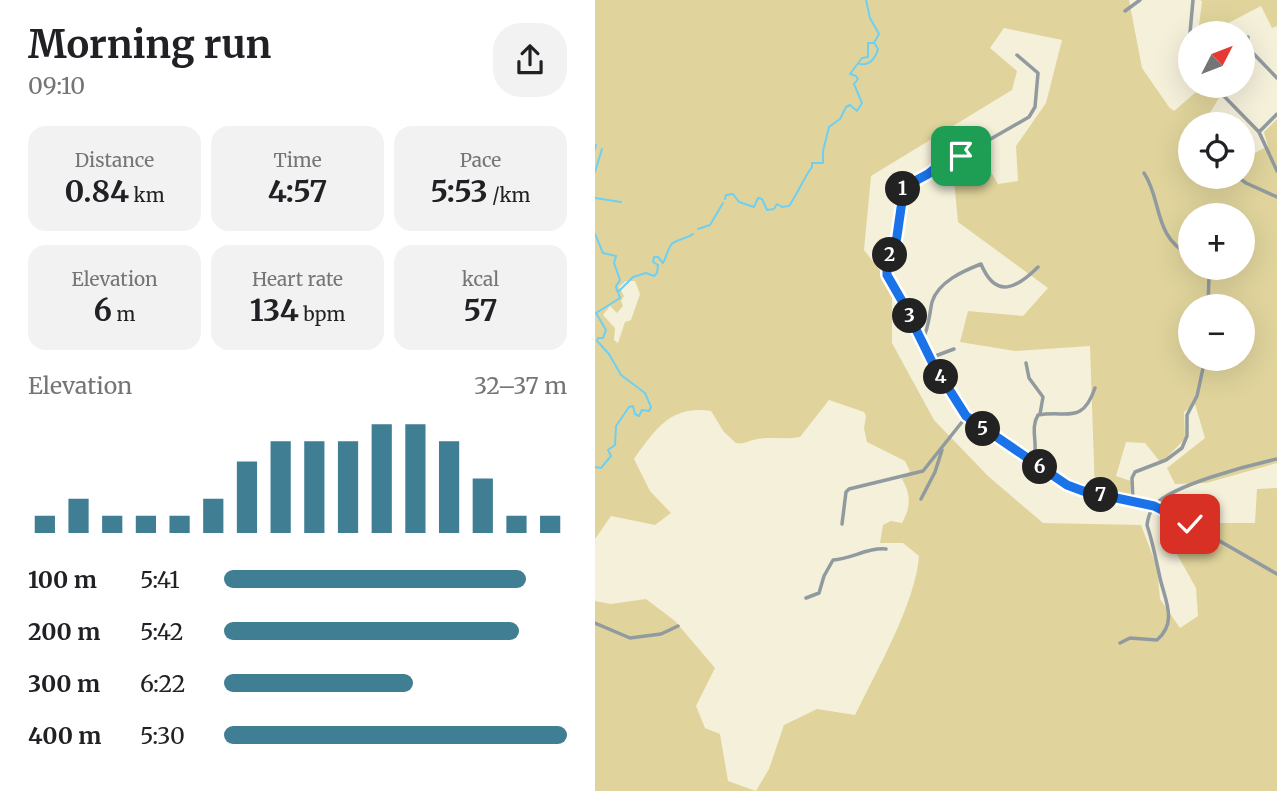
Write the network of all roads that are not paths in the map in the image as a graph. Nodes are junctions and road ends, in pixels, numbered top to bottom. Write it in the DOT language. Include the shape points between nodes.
graph roads {
  1 [pos="1140,0"];
  2 [pos="1193,0"];
  3 [pos="1125,11"];
  4 [pos="1191,21"];
  5 [pos="1017,55"];
  6 [pos="1255,55"];
  7 [pos="1277,78"];
  8 [pos="1226,98"];
  9 [pos="1277,114"];
  10 [pos="1259,132"];
  11 [pos="1277,171"];
  12 [pos="1144,173"];
  13 [pos="1255,187"];
  14 [pos="1277,197"];
  15 [pos="1178,248"];
  16 [pos="1038,267"];
  17 [pos="922,341"];
  18 [pos="954,349"];
  19 [pos="930,358"];
  20 [pos="1026,363"];
  21 [pos="1202,371"];
  22 [pos="1095,388"];
  23 [pos="1040,414"];
  24 [pos="966,416"];
  25 [pos="943,448"];
  26 [pos="1277,459"];
  27 [pos="1032,461"];
  28 [pos="922,499"];
  29 [pos="1133,502"];
  30 [pos="1154,506"];
  31 [pos="842,524"];
  32 [pos="886,549"];
  33 [pos="1277,574"];
  34 [pos="806,598"];
  35 [pos="595,623"];
  36 [pos="678,626"];
  37 [pos="1120,643"];
  1 -- 3 [label="street"];
  2 -- 4 [label="street"];
  5 -- 17 [label="street" via="1038,73 1034,111 906,184 903,190 887,275"];
  6 -- 7 [label="street"];
  8 -- 10 [label="street"];
  9 -- 10 [label="street"];
  10 -- 11 [label="street"];
  12 -- 15 [label="street" via="1169,237"];
  13 -- 14 [label="street"];
  16 -- 17 [label="street" via="1011,287 992,281 981,264 956,276 934,298"];
  17 -- 19 [label="street"];
  18 -- 19 [label="street"];
  19 -- 24 [label="street"];
  20 -- 23 [label="street" via="1029,378 1043,397"];
  21 -- 29 [label="street" via="1187,415 1186,440 1173,456 1135,472"];
  22 -- 23 [label="street" via="1089,404 1077,414"];
  23 -- 27 [label="street" via="1034,425"];
  24 -- 25 [label="street"];
  24 -- 27 [label="street"];
  25 -- 28 [label="street"];
  25 -- 31 [label="street" via="921,472 850,488"];
  26 -- 30 [label="street" via="1201,482"];
  27 -- 29 [label="street" via="1075,488"];
  29 -- 30 [label="street"];
  30 -- 33 [label="street"];
  30 -- 37 [label="street" via="1147,525 1168,619 1157,640 1130,638"];
  32 -- 34 [label="street" via="833,560 819,593"];
  35 -- 36 [label="street" via="630,638 659,635"];
}
